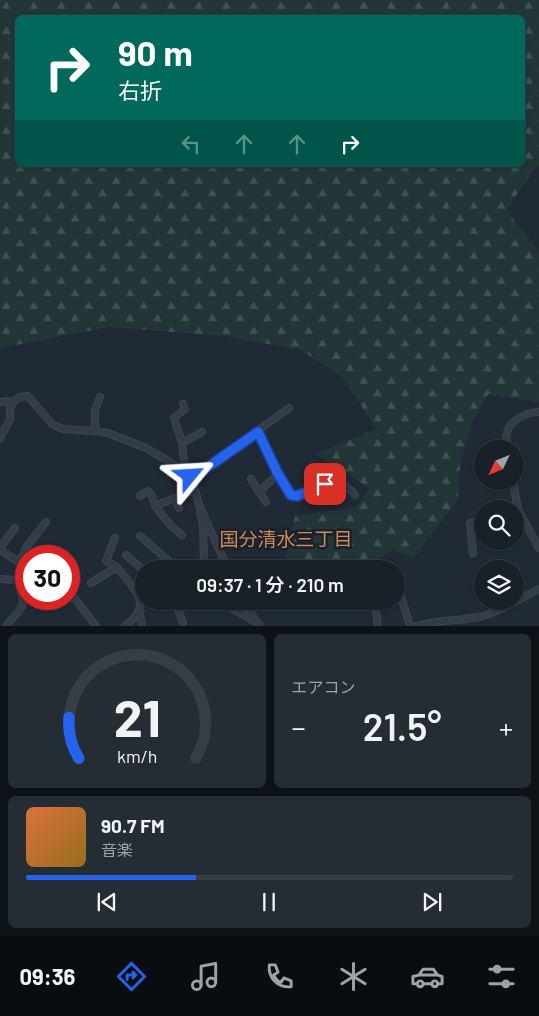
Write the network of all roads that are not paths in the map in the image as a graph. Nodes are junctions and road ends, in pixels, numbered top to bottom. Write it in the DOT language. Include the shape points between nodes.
graph roads {
  1 [pos="100,397"];
  2 [pos="14,401"];
  3 [pos="0,402"];
  4 [pos="183,404"];
  5 [pos="289,408"];
  6 [pos="539,412"];
  7 [pos="95,431"];
  8 [pos="202,432"];
  9 [pos="258,432"];
  10 [pos="0,439"];
  11 [pos="507,440"];
  12 [pos="182,443"];
  13 [pos="185,471"];
  14 [pos="278,474"];
  15 [pos="192,478"];
  16 [pos="251,479"];
  17 [pos="194,490"];
  18 [pos="259,492"];
  19 [pos="355,495"];
  20 [pos="140,496"];
  21 [pos="174,498"];
  22 [pos="266,502"];
  23 [pos="155,506"];
  24 [pos="199,506"];
  25 [pos="179,508"];
  26 [pos="46,522"];
  27 [pos="474,522"];
  28 [pos="524,523"];
  29 [pos="15,528"];
  30 [pos="182,535"];
  31 [pos="140,536"];
  32 [pos="115,538"];
  33 [pos="28,545"];
  34 [pos="0,548"];
  35 [pos="539,548"];
  36 [pos="473,553"];
  37 [pos="126,555"];
  38 [pos="15,559"];
  39 [pos="167,560"];
  40 [pos="204,560"];
  41 [pos="224,560"];
  42 [pos="135,564"];
  43 [pos="116,566"];
  44 [pos="0,579"];
  45 [pos="15,580"];
  46 [pos="91,583"];
  47 [pos="135,585"];
  48 [pos="539,589"];
  49 [pos="524,597"];
  50 [pos="80,605"];
  51 [pos="19,610"];
  52 [pos="138,610"];
  53 [pos="139,610"];
  54 [pos="178,610"];
  55 [pos="235,610"];
  56 [pos="249,610"];
  57 [pos="375,610"];
  58 [pos="404,610"];
  59 [pos="496,610"];
  60 [pos="183,622"];
  61 [pos="143,625"];
  62 [pos="260,625"];
  63 [pos="6,626"];
  64 [pos="96,626"];
  65 [pos="125,626"];
  66 [pos="378,626"];
  67 [pos="410,626"];
  68 [pos="416,626"];
  1 -- 7 [label="street"];
  2 -- 3 [label="street"];
  2 -- 7 [label="street" via="28,396 52,424 63,429"];
  2 -- 10 [label="street"];
  4 -- 12 [label="street" via="185,410 174,418"];
  5 -- 9 [label="street"];
  6 -- 11 [label="street" via="529,412 510,424"];
  7 -- 13 [label="street" via="146,448"];
  8 -- 12 [label="street"];
  9 -- 14 [label="street"];
  9 -- 15 [label="street"];
  12 -- 13 [label="street"];
  13 -- 15 [label="street"];
  14 -- 18 [label="street"];
  14 -- 19 [label="street" via="291,495 297,496 325,484 342,484"];
  15 -- 17 [label="street"];
  16 -- 18 [label="street"];
  17 -- 21 [label="street"];
  17 -- 24 [label="street"];
  18 -- 22 [label="street"];
  20 -- 23 [label="street" via="148,491"];
  21 -- 23 [label="street"];
  21 -- 25 [label="street"];
  23 -- 30 [label="street"];
  24 -- 40 [label="street"];
  24 -- 41 [label="street"];
  26 -- 33 [label="street"];
  27 -- 36 [label="street" via="470,523"];
  28 -- 35 [label="street"];
  29 -- 34 [label="street"];
  31 -- 39 [label="street"];
  32 -- 43 [label="street" via="114,548 103,560"];
  34 -- 38 [label="street"];
  37 -- 42 [label="street"];
  43 -- 46 [label="street"];
  43 -- 47 [label="street"];
  44 -- 45 [label="street"];
  48 -- 49 [label="street"];
  50 -- 64 [label="street"];
  51 -- 63 [label="street"];
  52 -- 65 [label="street" via="136,617"];
  53 -- 61 [label="street"];
  54 -- 60 [label="street"];
  55 -- 62 [label="street"];
  56 -- 62 [label="street"];
  57 -- 66 [label="street"];
  58 -- 67 [label="street"];
  59 -- 68 [label="street" via="480,617"];
}
